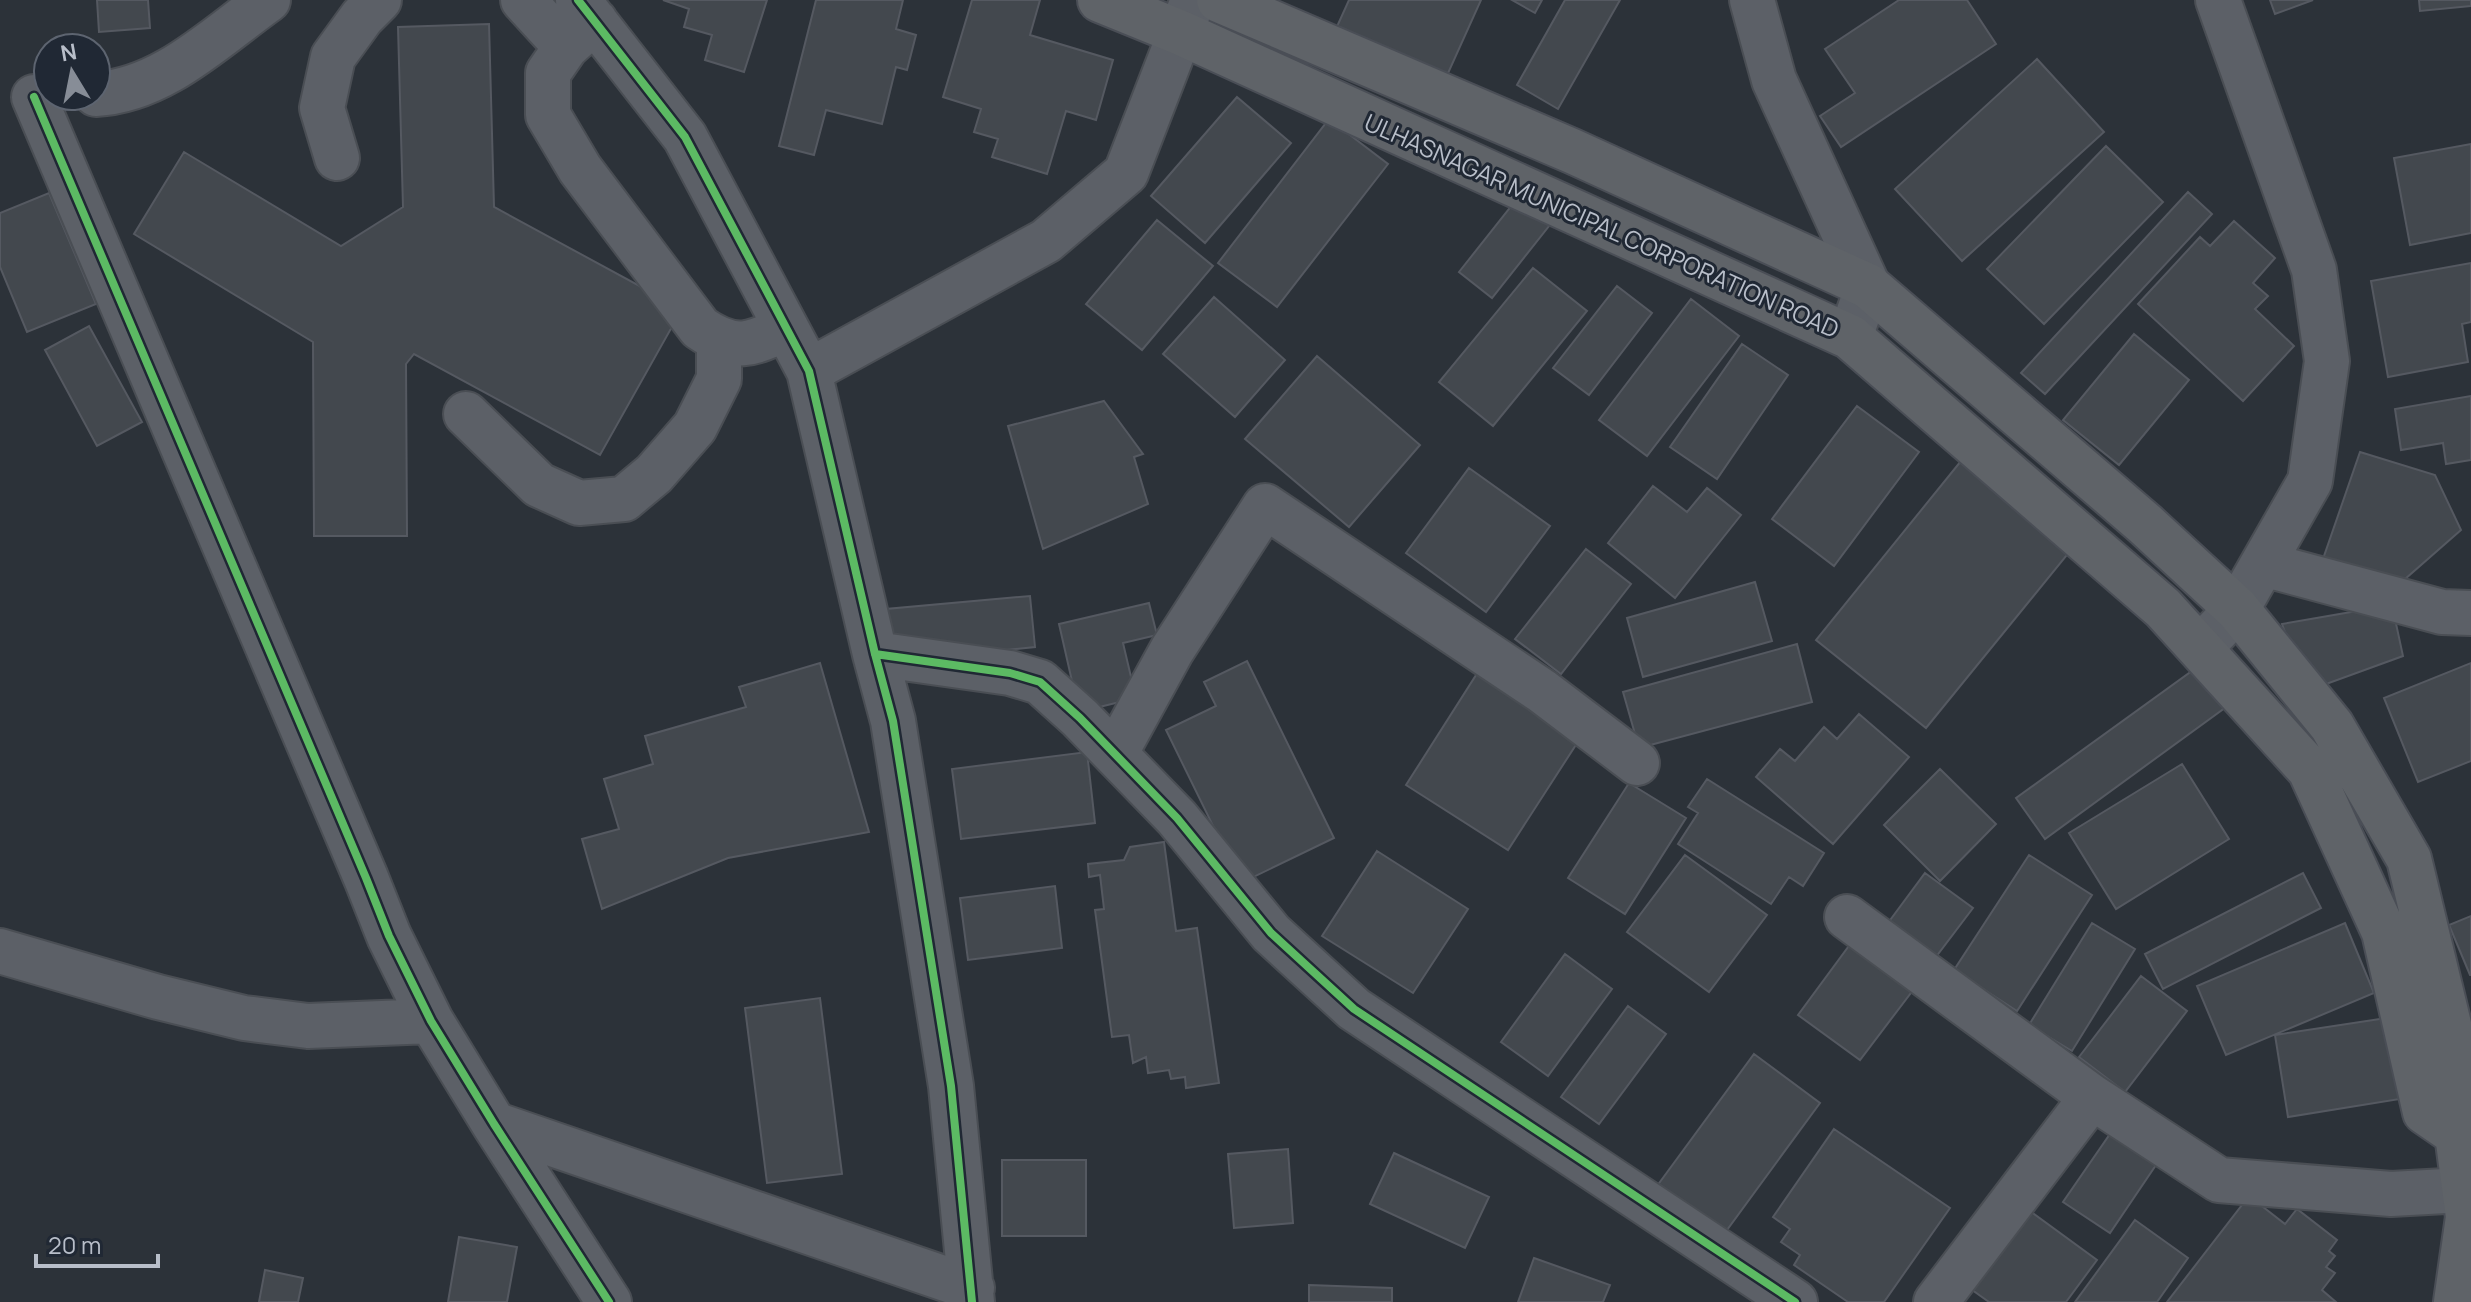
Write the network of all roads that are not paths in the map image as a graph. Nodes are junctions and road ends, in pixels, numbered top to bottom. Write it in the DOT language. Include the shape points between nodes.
graph roads {
  1 [pos="268,0"];
  2 [pos="379,0"];
  3 [pos="523,0"];
  4 [pos="1100,0"];
  5 [pos="1219,0"];
  6 [pos="1752,0"];
  7 [pos="2218,0"];
  8 [pos="1187,16"];
  9 [pos="580,22"];
  10 [pos="112,92"];
  11 [pos="29,94"];
  12 [pos="337,158"];
  13 [pos="1868,286"];
  14 [pos="786,328"];
  15 [pos="1850,337"];
  16 [pos="719,341"];
  17 [pos="809,371"];
  18 [pos="466,414"];
  19 [pos="2263,564"];
  20 [pos="2237,609"];
  21 [pos="2471,613"];
  22 [pos="2200,648"];
  23 [pos="875,654"];
  24 [pos="1115,754"];
  25 [pos="1637,763"];
  26 [pos="1847,917"];
  27 [pos="0,951"];
  28 [pos="431,1021"];
  29 [pos="2092,1097"];
  30 [pos="494,1124"];
  31 [pos="2464,1131"];
  32 [pos="2468,1210"];
  33 [pos="972,1295"];
  34 [pos="609,1302"];
  35 [pos="1795,1302"];
  36 [pos="1936,1302"];
  37 [pos="2456,1302"];
  1 -- 10 [label="street" via="164,75"];
  2 -- 12 [label="street" via="333,57 322,108"];
  3 -- 9 [label="street"];
  4 -- 8 [label="main road, ULHASNAGAR MUNICIPAL CORPORATION ROAD"];
  5 -- 13 [label="main road" via="1572,151"];
  6 -- 13 [label="street" via="1774,80"];
  7 -- 19 [label="street" via="2314,270 2327,361 2310,481"];
  8 -- 15 [label="main road, ULHASNAGAR MUNICIPAL CORPORATION ROAD"];
  8 -- 17 [label="street" via="1126,173 1046,241"];
  9 -- 14 [label="street" via="685,137"];
  9 -- 16 [label="street" via="548,73 548,115 589,181 700,328"];
  11 -- 28 [label="street" via="389,936"];
  13 -- 15 [label="street"];
  13 -- 20 [label="main road"];
  14 -- 16 [label="street" via="753,344"];
  14 -- 17 [label="street"];
  15 -- 22 [label="main road, ULHASNAGAR MUNICIPAL CORPORATION ROAD" via="2163,608"];
  16 -- 18 [label="street" via="719,379 695,427 624,499 579,503 539,485"];
  17 -- 23 [label="street"];
  19 -- 20 [label="street"];
  19 -- 21 [label="street" via="2442,612"];
  20 -- 22 [label="street"];
  20 -- 31 [label="main road" via="2332,726 2409,859 2466,1095"];
  22 -- 31 [label="main road, ULHASNAGAR MUNICIPAL CORPORATION ROAD" via="2310,770 2384,932 2425,1112"];
  23 -- 24 [label="street" via="1040,682"];
  23 -- 33 [label="street" via="893,721 951,1086"];
  24 -- 25 [label="street" via="1172,650 1265,506 1542,691"];
  24 -- 35 [label="street" via="1177,818 1271,933 1354,1009"];
  26 -- 29 [label="street"];
  27 -- 28 [label="street" via="244,1018 308,1026"];
  28 -- 30 [label="street"];
  29 -- 32 [label="street" via="2219,1180 2391,1194"];
  29 -- 36 [label="street"];
  30 -- 33 [label="street"];
  30 -- 34 [label="street"];
  31 -- 32 [label="main road"];
  32 -- 37 [label="main road"];
}
